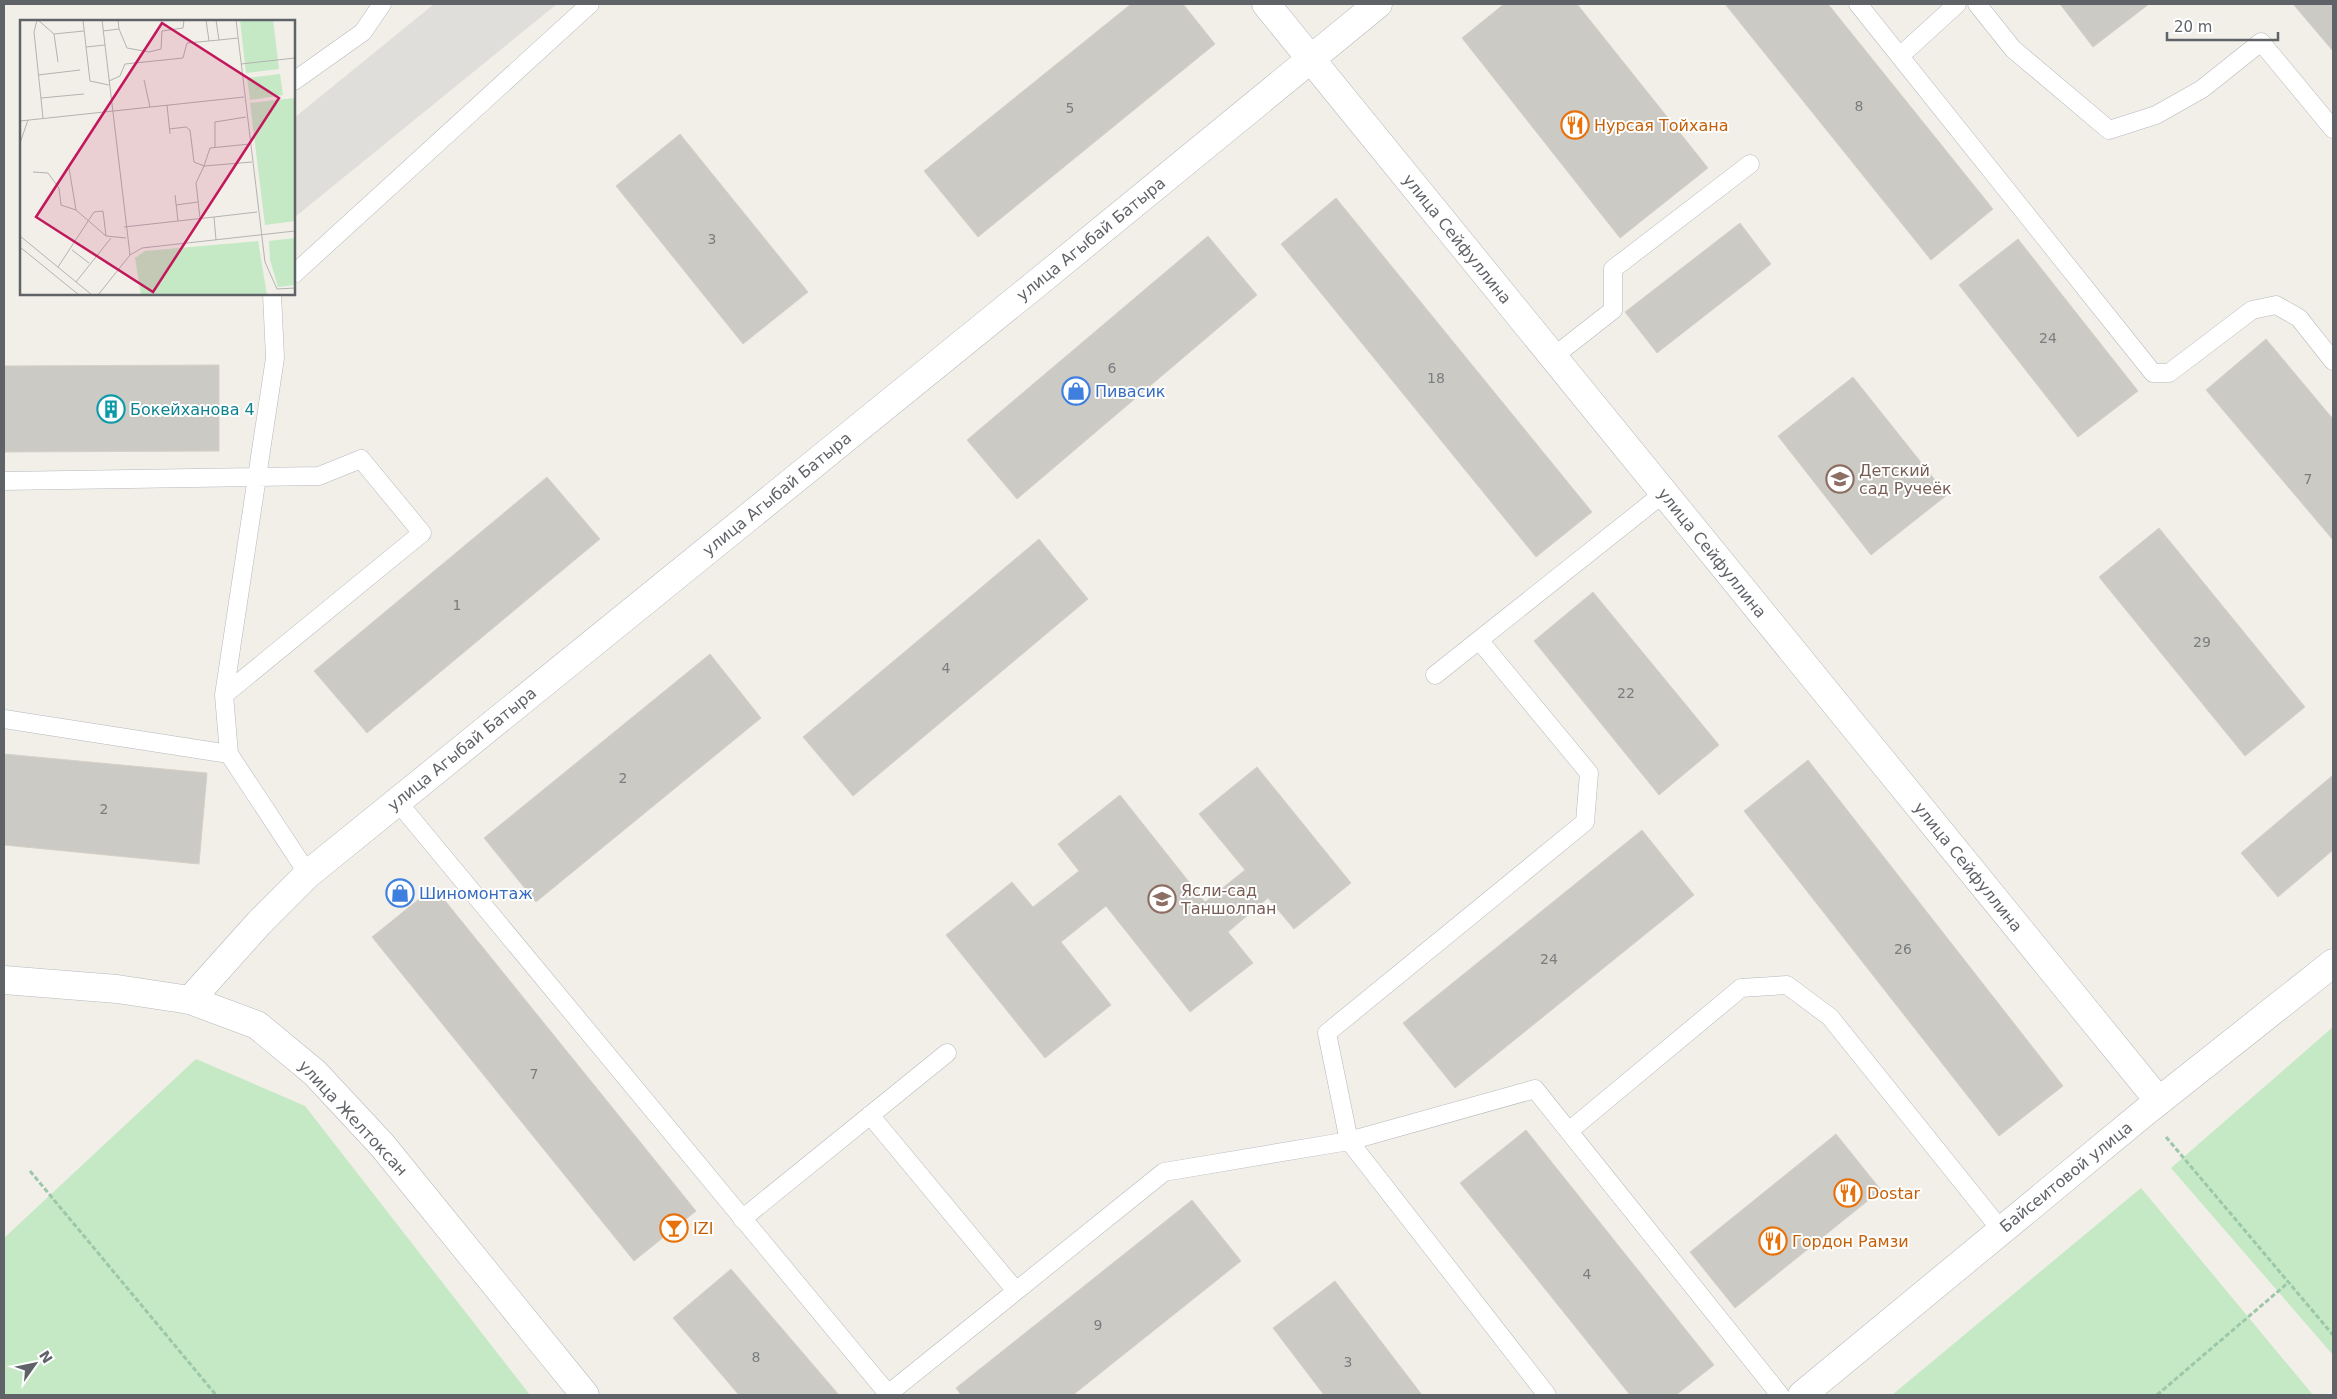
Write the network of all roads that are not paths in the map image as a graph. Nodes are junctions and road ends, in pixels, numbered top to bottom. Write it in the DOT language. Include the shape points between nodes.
graph roads {
  1 [pos="382,4"];
  2 [pos="590,4"];
  3 [pos="1266,4"];
  4 [pos="1378,4"];
  5 [pos="1858,4"];
  6 [pos="1957,4"];
  7 [pos="1977,4"];
  8 [pos="1900,56"];
  9 [pos="1311,59"];
  10 [pos="295,79"];
  11 [pos="2333,129"];
  12 [pos="1750,164"];
  13 [pos="295,273"];
  14 [pos="272,295"];
  15 [pos="1553,357"];
  16 [pos="2333,361"];
  17 [pos="256,477"];
  18 [pos="4,481"];
  19 [pos="1664,493"];
  20 [pos="1479,640"];
  21 [pos="1435,675"];
  22 [pos="224,695"];
  23 [pos="4,719"];
  24 [pos="229,754"];
  25 [pos="397,801"];
  26 [pos="308,874"];
  27 [pos="2333,963"];
  28 [pos="4,980"];
  29 [pos="190,1000"];
  30 [pos="946,1053"];
  31 [pos="2152,1107"];
  32 [pos="870,1115"];
  33 [pos="1569,1131"];
  34 [pos="1349,1141"];
  35 [pos="742,1219"];
  36 [pos="2001,1230"];
  37 [pos="1016,1291"];
  38 [pos="888,1394"];
  39 [pos="585,1395"];
  40 [pos="1547,1395"];
  41 [pos="1780,1395"];
  42 [pos="1802,1395"];
  1 -- 10 [label="lane" via="363,32"];
  2 -- 13 [label="lane"];
  3 -- 9 [label="street, улица Сейфуллина"];
  4 -- 9 [label="street, улица Агыбай Батыра"];
  5 -- 8 [label="lane"];
  6 -- 8 [label="lane"];
  7 -- 11 [label="lane" via="2013,49 2108,130 2156,115 2202,89 2261,42"];
  8 -- 16 [label="lane" via="2153,374 2170,373 2252,310 2276,305 2299,318"];
  9 -- 15 [label="street, улица Сейфуллина"];
  9 -- 25 [label="street, улица Агыбай Батыра"];
  12 -- 15 [label="lane" via="1613,270 1613,310"];
  14 -- 17 [label="lane" via="275,358"];
  15 -- 19 [label="street, улица Сейфуллина"];
  17 -- 18 [label="lane"];
  17 -- 22 [label="lane"];
  17 -- 22 [label="lane" via="319,476 361,459 422,533"];
  19 -- 20 [label="lane"];
  19 -- 31 [label="street, улица Сейфуллина"];
  20 -- 21 [label="lane"];
  20 -- 34 [label="lane" via="1589,772 1585,822 1327,1033"];
  22 -- 24 [label="lane"];
  23 -- 24 [label="lane"];
  24 -- 26 [label="lane"];
  25 -- 26 [label="street, улица Агыбай Батыра"];
  25 -- 35 [label="lane"];
  26 -- 29 [label="street, улица Агыбай Батыра"];
  27 -- 31 [label="street, Байсеитовой улица"];
  28 -- 29 [label="street, улица Желтоксан" via="117,989"];
  29 -- 39 [label="street, улица Желтоксан" via="256,1025 315,1073 382,1145"];
  30 -- 32 [label="lane"];
  31 -- 36 [label="street, Байсеитовой улица"];
  32 -- 35 [label="lane"];
  32 -- 37 [label="lane"];
  33 -- 34 [label="lane" via="1534,1089"];
  33 -- 36 [label="lane" via="1741,988 1787,985 1830,1017"];
  33 -- 41 [label="lane"];
  34 -- 37 [label="lane" via="1164,1172"];
  34 -- 40 [label="lane"];
  35 -- 38 [label="lane"];
  36 -- 42 [label="street, Байсеитовой улица"];
  37 -- 38 [label="lane"];
}
